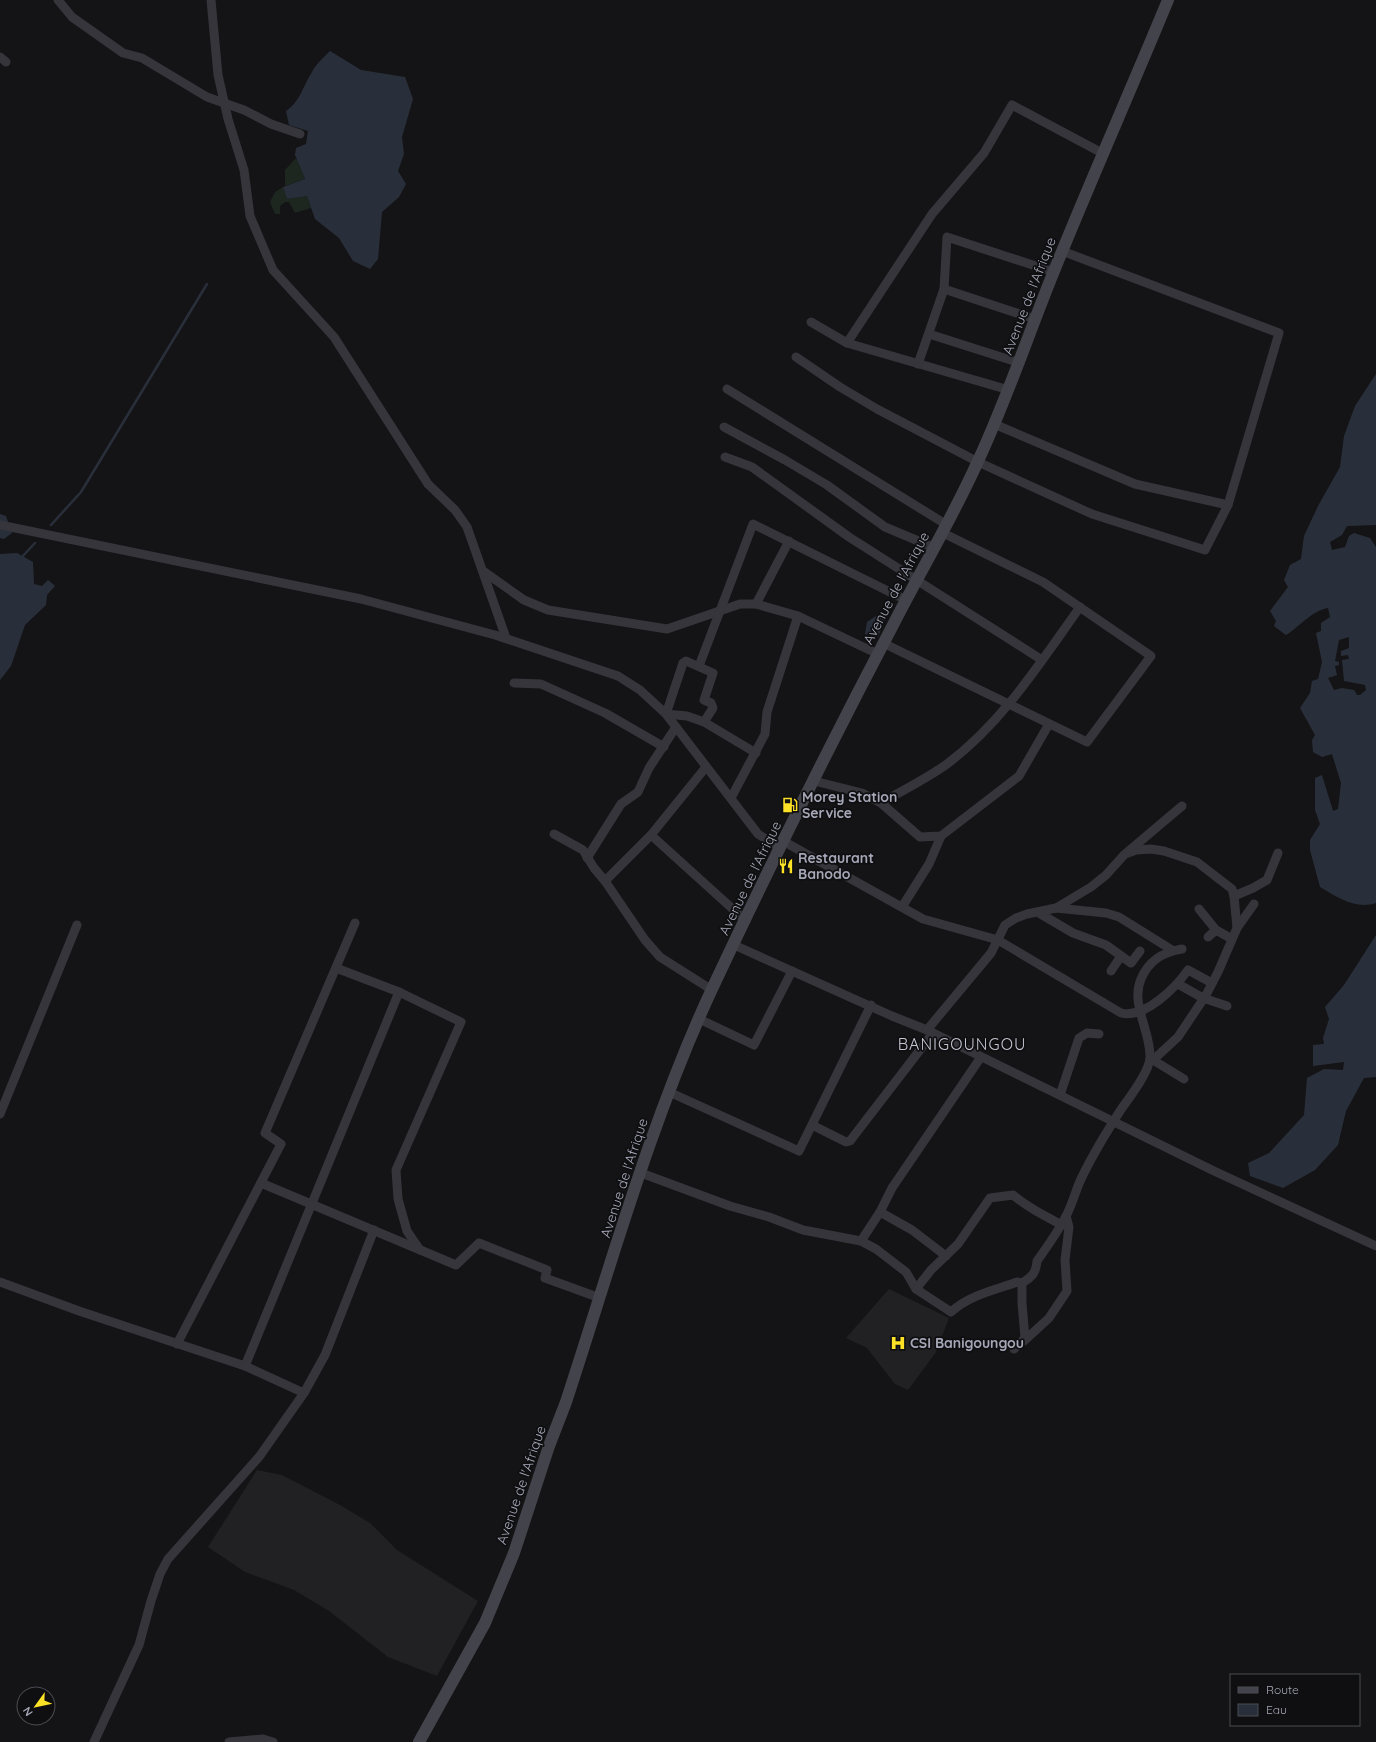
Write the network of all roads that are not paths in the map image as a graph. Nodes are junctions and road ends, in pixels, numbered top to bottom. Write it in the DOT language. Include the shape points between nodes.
graph roads {
  1 [pos="58,0"];
  2 [pos="211,0"];
  3 [pos="1168,0"];
  4 [pos="224,103"];
  5 [pos="300,134"];
  6 [pos="1104,154"];
  7 [pos="1062,251"];
  8 [pos="1054,272"];
  9 [pos="944,289"];
  10 [pos="1035,319"];
  11 [pos="811,322"];
  12 [pos="929,334"];
  13 [pos="847,343"];
  14 [pos="796,357"];
  15 [pos="1020,362"];
  16 [pos="918,364"];
  17 [pos="727,389"];
  18 [pos="1009,390"];
  19 [pos="994,424"];
  20 [pos="724,427"];
  21 [pos="725,457"];
  22 [pos="978,462"];
  23 [pos="1228,505"];
  24 [pos="0,525"];
  25 [pos="945,529"];
  26 [pos="789,541"];
  27 [pos="935,548"];
  28 [pos="483,571"];
  29 [pos="918,580"];
  30 [pos="906,600"];
  31 [pos="756,604"];
  32 [pos="1080,607"];
  33 [pos="720,611"];
  34 [pos="798,616"];
  35 [pos="506,638"];
  36 [pos="883,643"];
  37 [pos="878,654"];
  38 [pos="1042,660"];
  39 [pos="699,666"];
  40 [pos="514,683"];
  41 [pos="1010,704"];
  42 [pos="666,714"];
  43 [pos="704,722"];
  44 [pos="1049,724"];
  45 [pos="676,727"];
  46 [pos="664,747"];
  47 [pos="756,753"];
  48 [pos="706,767"];
  49 [pos="814,781"];
  50 [pos="730,798"];
  51 [pos="881,803"];
  52 [pos="1182,806"];
  53 [pos="554,834"];
  54 [pos="651,835"];
  55 [pos="941,836"];
  56 [pos="782,845"];
  57 [pos="1278,853"];
  58 [pos="1124,855"];
  59 [pos="588,858"];
  60 [pos="605,881"];
  61 [pos="1234,896"];
  62 [pos="1254,904"];
  63 [pos="902,907"];
  64 [pos="1056,908"];
  65 [pos="1199,909"];
  66 [pos="1039,913"];
  67 [pos="746,920"];
  68 [pos="355,923"];
  69 [pos="77,925"];
  70 [pos="1237,928"];
  71 [pos="1216,930"];
  72 [pos="1208,937"];
  73 [pos="1232,939"];
  74 [pos="998,940"];
  75 [pos="734,945"];
  76 [pos="1182,949"];
  77 [pos="1172,950"];
  78 [pos="1140,951"];
  79 [pos="1121,956"];
  80 [pos="336,968"];
  81 [pos="792,970"];
  82 [pos="1111,971"];
  83 [pos="1212,983"];
  84 [pos="1178,984"];
  85 [pos="712,990"];
  86 [pos="398,992"];
  87 [pos="1203,998"];
  88 [pos="871,1005"];
  89 [pos="1227,1006"];
  90 [pos="1140,1011"];
  91 [pos="699,1019"];
  92 [pos="930,1031"];
  93 [pos="1099,1034"];
  94 [pos="981,1057"];
  95 [pos="1151,1059"];
  96 [pos="1184,1079"];
  97 [pos="669,1092"];
  98 [pos="1060,1096"];
  99 [pos="0,1114"];
  100 [pos="1113,1122"];
  101 [pos="812,1125"];
  102 [pos="641,1173"];
  103 [pos="261,1183"];
  104 [pos="311,1204"];
  105 [pos="880,1212"];
  106 [pos="1064,1220"];
  107 [pos="374,1230"];
  108 [pos="861,1241"];
  109 [pos="1376,1246"];
  110 [pos="420,1250"];
  111 [pos="946,1256"];
  112 [pos="0,1282"];
  113 [pos="1022,1283"];
  114 [pos="916,1289"];
  115 [pos="600,1298"];
  116 [pos="1024,1341"];
  117 [pos="177,1344"];
  118 [pos="1014,1349"];
  119 [pos="245,1366"];
  120 [pos="304,1392"];
  121 [pos="94,1742"];
  122 [pos="229,1742"];
  123 [pos="274,1742"];
  124 [pos="420,1742"];
  1 -- 4 [label="street" via="72,17 123,53 142,58 207,97"];
  2 -- 4 [label="street" via="218,75"];
  3 -- 6 [label="main road, Avenue de l'Afrique"];
  4 -- 5 [label="street"];
  4 -- 28 [label="street" via="244,170 250,216 273,270 334,337 428,484 455,510 467,527"];
  6 -- 7 [label="main road, Avenue de l'Afrique"];
  6 -- 13 [label="street" via="1012,105 984,153 932,214"];
  7 -- 8 [label="main road, Avenue de l'Afrique"];
  7 -- 23 [label="street" via="1279,333"];
  8 -- 9 [label="street" via="947,237"];
  8 -- 10 [label="main road, Avenue de l'Afrique"];
  9 -- 10 [label="street"];
  9 -- 12 [label="street"];
  10 -- 15 [label="main road, Avenue de l'Afrique"];
  11 -- 13 [label="street"];
  12 -- 15 [label="street"];
  12 -- 16 [label="street"];
  13 -- 16 [label="street"];
  14 -- 22 [label="street" via="877,409"];
  15 -- 18 [label="main road, Avenue de l'Afrique"];
  16 -- 18 [label="street"];
  17 -- 25 [label="street"];
  18 -- 19 [label="main road, Avenue de l'Afrique"];
  19 -- 22 [label="main road, Avenue de l'Afrique"];
  19 -- 23 [label="street" via="1135,484"];
  20 -- 27 [label="street" via="809,474 885,527"];
  21 -- 29 [label="street" via="752,467 849,537"];
  22 -- 23 [label="street" via="1092,514 1205,550"];
  22 -- 25 [label="main road, Avenue de l'Afrique"];
  24 -- 35 [label="street" via="361,599"];
  25 -- 27 [label="main road, Avenue de l'Afrique"];
  25 -- 32 [label="street" via="1043,582"];
  26 -- 30 [label="street"];
  26 -- 31 [label="street"];
  26 -- 33 [label="street" via="753,524"];
  27 -- 29 [label="main road, Avenue de l'Afrique"];
  28 -- 33 [label="street" via="524,600 548,610 667,629"];
  28 -- 35 [label="street"];
  29 -- 30 [label="main road, Avenue de l'Afrique"];
  29 -- 38 [label="street"];
  30 -- 36 [label="main road, Avenue de l'Afrique"];
  31 -- 33 [label="street" via="740,604"];
  31 -- 34 [label="street"];
  32 -- 38 [label="street"];
  32 -- 44 [label="street" via="1151,656 1087,742"];
  33 -- 39 [label="street"];
  34 -- 37 [label="street"];
  34 -- 47 [label="street" via="767,712 765,734"];
  35 -- 42 [label="street" via="618,676 640,690"];
  36 -- 37 [label="main road, Avenue de l'Afrique"];
  36 -- 41 [label="street"];
  37 -- 49 [label="main road, Avenue de l'Afrique"];
  38 -- 41 [label="street"];
  39 -- 42 [label="street" via="686,661 683,663"];
  39 -- 43 [label="street" via="713,673 704,700 712,703 713,708"];
  40 -- 46 [label="street" via="541,684 605,713"];
  41 -- 44 [label="street"];
  41 -- 51 [label="street" via="948,764"];
  42 -- 43 [label="street" via="687,716"];
  42 -- 45 [label="street"];
  43 -- 47 [label="street"];
  44 -- 55 [label="street" via="1019,776"];
  45 -- 46 [label="street"];
  45 -- 48 [label="street"];
  46 -- 59 [label="street" via="649,768 638,792 621,804"];
  47 -- 50 [label="street"];
  48 -- 50 [label="street"];
  48 -- 54 [label="street"];
  49 -- 51 [label="street" via="862,793"];
  49 -- 56 [label="main road, Avenue de l'Afrique"];
  50 -- 56 [label="street" via="758,834"];
  51 -- 55 [label="street" via="920,837"];
  52 -- 58 [label="street"];
  53 -- 59 [label="street" via="583,850"];
  54 -- 60 [label="street"];
  54 -- 67 [label="street"];
  55 -- 63 [label="street" via="929,864"];
  56 -- 63 [label="street"];
  56 -- 67 [label="main road, Avenue de l'Afrique"];
  57 -- 61 [label="street" via="1267,880"];
  58 -- 61 [label="street" via="1136,850 1151,849 1197,862 1232,889"];
  58 -- 64 [label="street" via="1091,887"];
  59 -- 60 [label="street"];
  60 -- 85 [label="street" via="645,940 660,957"];
  61 -- 70 [label="street"];
  62 -- 70 [label="street"];
  63 -- 74 [label="street" via="923,919"];
  64 -- 66 [label="street"];
  64 -- 77 [label="street" via="1106,913 1119,917"];
  65 -- 71 [label="street"];
  66 -- 74 [label="street" via="1027,914 1005,925"];
  66 -- 79 [label="street" via="1073,933 1106,945"];
  67 -- 75 [label="main road, Avenue de l'Afrique"];
  68 -- 80 [label="street"];
  69 -- 99 [label="street"];
  70 -- 73 [label="street"];
  71 -- 72 [label="street"];
  71 -- 73 [label="street"];
  73 -- 83 [label="street"];
  74 -- 90 [label="street" via="1121,1013 1128,1015"];
  74 -- 92 [label="street" via="991,953"];
  75 -- 81 [label="street"];
  75 -- 85 [label="main road, Avenue de l'Afrique"];
  76 -- 77 [label="street"];
  77 -- 90 [label="street" via="1156,958 1146,969 1138,987 1137,1002"];
  78 -- 79 [label="street" via="1131,963"];
  79 -- 82 [label="street"];
  80 -- 86 [label="street"];
  80 -- 103 [label="street" via="265,1133 282,1144"];
  81 -- 88 [label="street"];
  81 -- 91 [label="street" via="754,1045"];
  83 -- 84 [label="street" via="1188,970"];
  83 -- 87 [label="street"];
  84 -- 87 [label="street"];
  84 -- 90 [label="street"];
  85 -- 91 [label="main road, Avenue de l'Afrique"];
  86 -- 104 [label="street"];
  86 -- 110 [label="street" via="461,1022 396,1170 398,1199 407,1231"];
  87 -- 89 [label="street"];
  87 -- 95 [label="street" via="1178,1037"];
  88 -- 92 [label="street"];
  88 -- 101 [label="street"];
  90 -- 95 [label="street"];
  91 -- 97 [label="main road, Avenue de l'Afrique"];
  92 -- 94 [label="street"];
  92 -- 101 [label="street" via="849,1142 835,1138"];
  93 -- 98 [label="street" via="1087,1033 1077,1042"];
  94 -- 98 [label="street"];
  94 -- 105 [label="street" via="892,1188"];
  95 -- 96 [label="street"];
  95 -- 100 [label="street" via="1140,1082"];
  97 -- 101 [label="street" via="799,1151"];
  97 -- 102 [label="main road, Avenue de l'Afrique"];
  98 -- 100 [label="street"];
  100 -- 106 [label="street" via="1081,1180"];
  100 -- 109 [label="street"];
  102 -- 108 [label="street" via="803,1230"];
  102 -- 115 [label="main road, Avenue de l'Afrique"];
  103 -- 104 [label="street"];
  103 -- 117 [label="street"];
  104 -- 107 [label="street"];
  104 -- 119 [label="street"];
  105 -- 108 [label="street"];
  105 -- 111 [label="street" via="912,1230"];
  106 -- 111 [label="street" via="1035,1211 1013,1195 994,1196"];
  106 -- 113 [label="street" via="1037,1261 1033,1276"];
  106 -- 116 [label="street" via="1069,1227 1067,1291 1049,1318"];
  107 -- 110 [label="street"];
  107 -- 120 [label="street" via="325,1355"];
  108 -- 114 [label="street" via="906,1272"];
  110 -- 115 [label="street" via="456,1265 479,1243 547,1270 545,1278"];
  111 -- 114 [label="street"];
  112 -- 117 [label="street"];
  113 -- 114 [label="street" via="1017,1282 984,1293 957,1306 952,1312"];
  113 -- 116 [label="street"];
  115 -- 124 [label="main road, Avenue de l'Afrique" via="514,1553 485,1623"];
  116 -- 118 [label="street"];
  117 -- 119 [label="street"];
  119 -- 120 [label="street"];
  120 -- 121 [label="street" via="259,1457 168,1559 150,1601 139,1645"];
  122 -- 123 [label="street" via="263,1739"];
}
